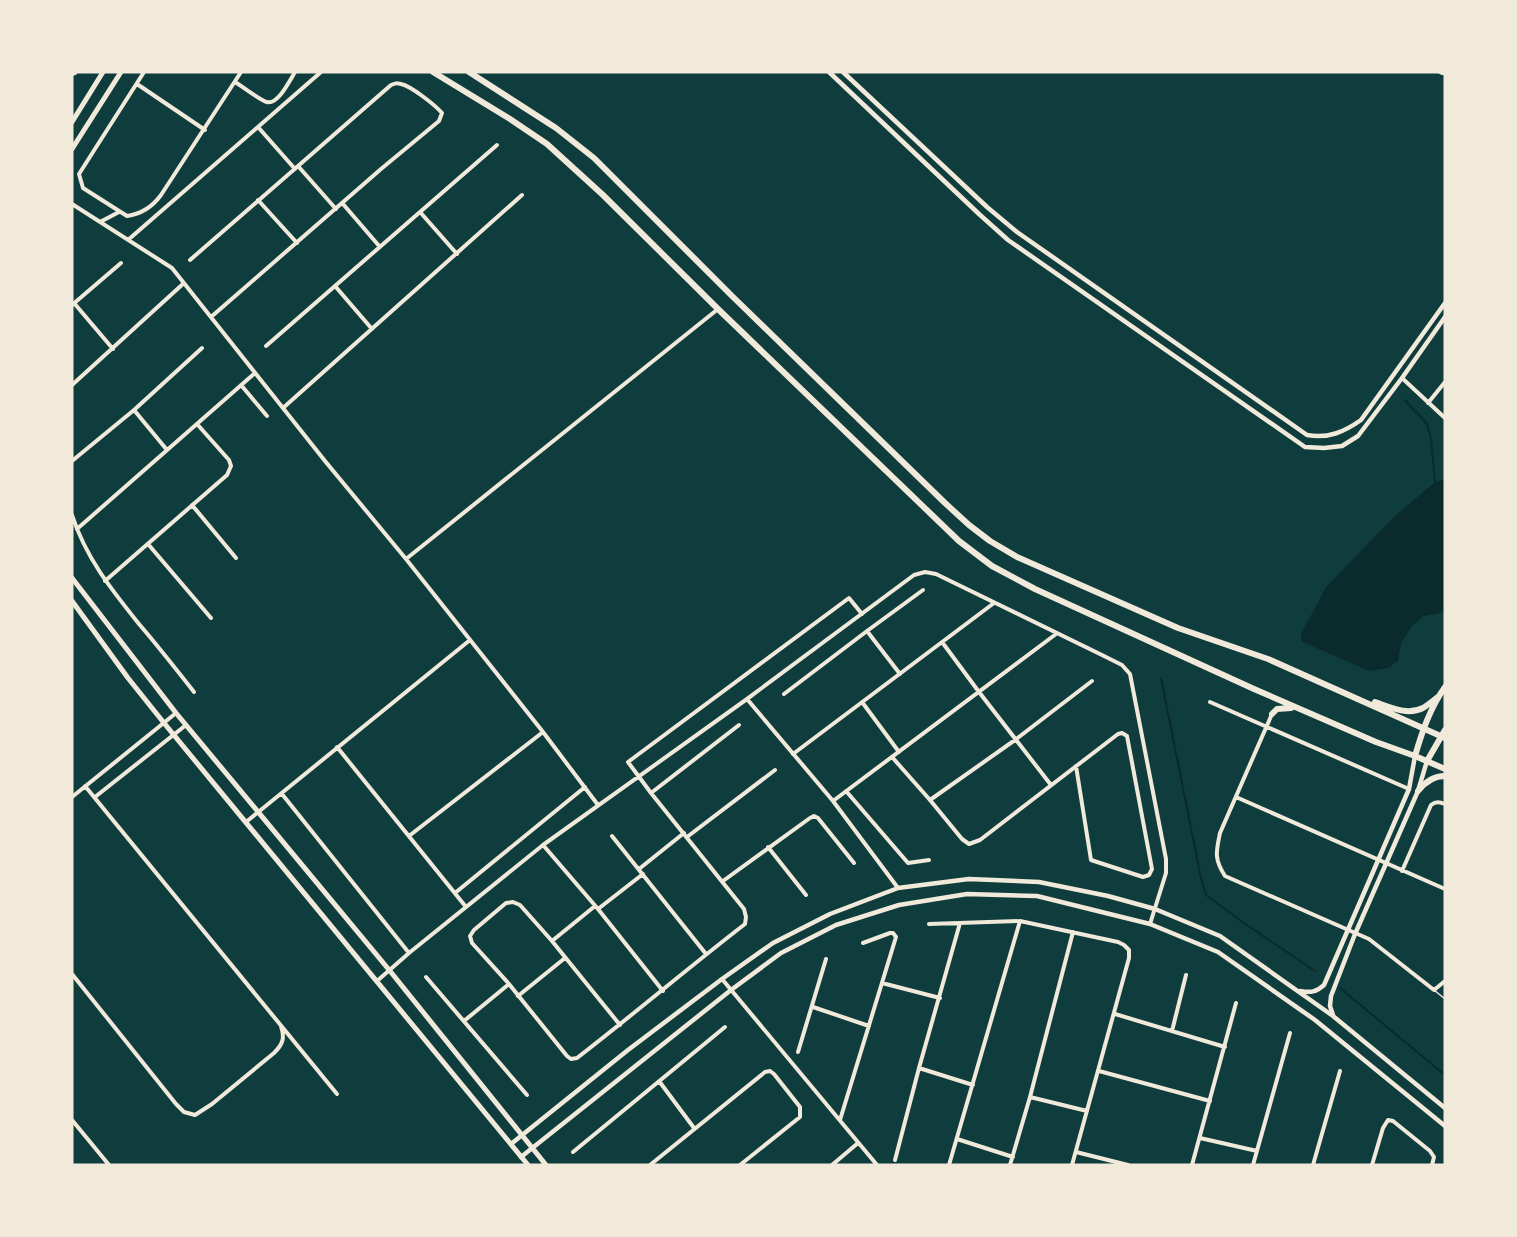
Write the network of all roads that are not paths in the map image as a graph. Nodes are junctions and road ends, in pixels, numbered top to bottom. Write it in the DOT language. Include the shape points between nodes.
graph roads {
  1 [pos="104,72"];
  2 [pos="144,72"];
  3 [pos="241,72"];
  4 [pos="295,72"];
  5 [pos="321,72"];
  6 [pos="433,72"];
  7 [pos="469,72"];
  8 [pos="829,72"];
  9 [pos="843,72"];
  10 [pos="121,73"];
  11 [pos="235,82"];
  12 [pos="137,84"];
  13 [pos="72,122"];
  14 [pos="258,127"];
  15 [pos="205,130"];
  16 [pos="497,145"];
  17 [pos="72,149"];
  18 [pos="296,167"];
  19 [pos="522,195"];
  20 [pos="258,200"];
  21 [pos="72,204"];
  22 [pos="343,204"];
  23 [pos="336,210"];
  24 [pos="120,212"];
  25 [pos="420,212"];
  26 [pos="99,222"];
  27 [pos="128,240"];
  28 [pos="297,243"];
  29 [pos="380,247"];
  30 [pos="456,254"];
  31 [pos="190,260"];
  32 [pos="121,263"];
  33 [pos="184,283"];
  34 [pos="335,286"];
  35 [pos="1445,303"];
  36 [pos="73,304"];
  37 [pos="718,309"];
  38 [pos="1445,317"];
  39 [pos="211,318"];
  40 [pos="372,329"];
  41 [pos="266,346"];
  42 [pos="202,348"];
  43 [pos="113,349"];
  44 [pos="255,373"];
  45 [pos="1402,378"];
  46 [pos="1445,382"];
  47 [pos="72,385"];
  48 [pos="241,385"];
  49 [pos="1428,403"];
  50 [pos="283,408"];
  51 [pos="134,410"];
  52 [pos="267,416"];
  53 [pos="1445,418"];
  54 [pos="198,424"];
  55 [pos="167,450"];
  56 [pos="72,461"];
  57 [pos="192,505"];
  58 [pos="72,515"];
  59 [pos="76,529"];
  60 [pos="148,544"];
  61 [pos="236,558"];
  62 [pos="406,559"];
  63 [pos="72,578"];
  64 [pos="105,581"];
  65 [pos="923,590"];
  66 [pos="72,601"];
  67 [pos="994,603"];
  68 [pos="862,614"];
  69 [pos="211,618"];
  70 [pos="867,631"];
  71 [pos="1056,634"];
  72 [pos="470,640"];
  73 [pos="942,642"];
  74 [pos="900,674"];
  75 [pos="1092,681"];
  76 [pos="1445,687"];
  77 [pos="1254,689"];
  78 [pos="1340,690"];
  79 [pos="194,692"];
  80 [pos="979,692"];
  81 [pos="784,694"];
  82 [pos="1439,696"];
  83 [pos="747,699"];
  84 [pos="862,702"];
  85 [pos="1210,702"];
  86 [pos="1306,712"];
  87 [pos="176,713"];
  88 [pos="1272,714"];
  89 [pos="164,723"];
  90 [pos="186,725"];
  91 [pos="740,725"];
  92 [pos="1267,726"];
  93 [pos="1423,729"];
  94 [pos="1445,730"];
  95 [pos="543,732"];
  96 [pos="174,735"];
  97 [pos="1443,737"];
  98 [pos="1015,740"];
  99 [pos="337,747"];
  100 [pos="899,752"];
  101 [pos="793,754"];
  102 [pos="1415,756"];
  103 [pos="892,757"];
  104 [pos="1426,761"];
  105 [pos="1076,766"];
  106 [pos="1445,769"];
  107 [pos="775,770"];
  108 [pos="639,776"];
  109 [pos="1445,776"];
  110 [pos="1051,785"];
  111 [pos="85,786"];
  112 [pos="585,787"];
  113 [pos="1409,789"];
  114 [pos="846,791"];
  115 [pos="1418,791"];
  116 [pos="651,793"];
  117 [pos="282,794"];
  118 [pos="72,797"];
  119 [pos="1236,797"];
  120 [pos="95,798"];
  121 [pos="930,800"];
  122 [pos="833,801"];
  123 [pos="1445,804"];
  124 [pos="598,805"];
  125 [pos="259,812"];
  126 [pos="246,822"];
  127 [pos="685,835"];
  128 [pos="410,836"];
  129 [pos="612,836"];
  130 [pos="543,845"];
  131 [pos="768,847"];
  132 [pos="929,860"];
  133 [pos="1378,860"];
  134 [pos="854,863"];
  135 [pos="1386,864"];
  136 [pos="639,869"];
  137 [pos="1402,871"];
  138 [pos="642,874"];
  139 [pos="723,881"];
  140 [pos="898,888"];
  141 [pos="1445,889"];
  142 [pos="455,893"];
  143 [pos="806,895"];
  144 [pos="466,908"];
  145 [pos="597,908"];
  146 [pos="1155,909"];
  147 [pos="1020,921"];
  148 [pos="960,923"];
  149 [pos="929,924"];
  150 [pos="1150,924"];
  151 [pos="1348,931"];
  152 [pos="1073,932"];
  153 [pos="1355,934"];
  154 [pos="552,941"];
  155 [pos="863,943"];
  156 [pos="409,953"];
  157 [pos="706,954"];
  158 [pos="565,957"];
  159 [pos="826,958"];
  160 [pos="390,971"];
  161 [pos="72,974"];
  162 [pos="1186,975"];
  163 [pos="426,977"];
  164 [pos="722,979"];
  165 [pos="377,981"];
  166 [pos="1445,981"];
  167 [pos="882,983"];
  168 [pos="509,984"];
  169 [pos="731,990"];
  170 [pos="1434,990"];
  171 [pos="663,991"];
  172 [pos="1298,991"];
  173 [pos="518,996"];
  174 [pos="940,998"];
  175 [pos="1445,999"];
  176 [pos="1236,1003"];
  177 [pos="812,1007"];
  178 [pos="1115,1014"];
  179 [pos="1333,1016"];
  180 [pos="277,1020"];
  181 [pos="464,1021"];
  182 [pos="620,1025"];
  183 [pos="869,1026"];
  184 [pos="725,1027"];
  185 [pos="1172,1031"];
  186 [pos="1290,1033"];
  187 [pos="1225,1047"];
  188 [pos="798,1052"];
  189 [pos="919,1068"];
  190 [pos="1099,1071"];
  191 [pos="1340,1071"];
  192 [pos="659,1081"];
  193 [pos="973,1084"];
  194 [pos="337,1094"];
  195 [pos="527,1095"];
  196 [pos="1030,1097"];
  197 [pos="1210,1101"];
  198 [pos="1445,1108"];
  199 [pos="1087,1111"];
  200 [pos="72,1120"];
  201 [pos="840,1121"];
  202 [pos="1445,1126"];
  203 [pos="694,1128"];
  204 [pos="522,1135"];
  205 [pos="1200,1138"];
  206 [pos="957,1139"];
  207 [pos="858,1143"];
  208 [pos="511,1144"];
  209 [pos="532,1148"];
  210 [pos="1257,1151"];
  211 [pos="573,1152"];
  212 [pos="1076,1152"];
  213 [pos="521,1157"];
  214 [pos="1013,1157"];
  215 [pos="896,1160"];
  216 [pos="109,1165"];
  217 [pos="528,1165"];
  218 [pos="546,1165"];
  219 [pos="650,1165"];
  220 [pos="740,1165"];
  221 [pos="832,1165"];
  222 [pos="877,1165"];
  223 [pos="950,1165"];
  224 [pos="1010,1165"];
  225 [pos="1072,1165"];
  226 [pos="1128,1165"];
  227 [pos="1192,1165"];
  228 [pos="1253,1165"];
  229 [pos="1313,1165"];
  230 [pos="1372,1165"];
  231 [pos="1432,1165"];
  1 -- 13 [label="main road"];
  2 -- 12 [label="street"];
  3 -- 11 [label="street"];
  4 -- 11 [label="street" via="273,102"];
  5 -- 14 [label="street"];
  6 -- 37 [label="main road" via="548,144"];
  7 -- 78 [label="main road" via="556,128 594,158 945,503 990,541 1017,557 1178,628 1268,659"];
  8 -- 45 [label="street" via="1008,240 1305,447 1342,446 1358,436"];
  9 -- 35 [label="street" via="1017,232 1307,435 1334,435 1361,420"];
  10 -- 17 [label="main road"];
  11 -- 15 [label="street"];
  12 -- 15 [label="street"];
  12 -- 24 [label="street" via="79,174 83,188"];
  14 -- 18 [label="street"];
  14 -- 27 [label="street"];
  15 -- 24 [label="street" via="154,204 135,215"];
  16 -- 25 [label="street"];
  18 -- 20 [label="street"];
  18 -- 22 [label="street" via="392,85 405,85 436,106 442,113 439,120"];
  18 -- 23 [label="street"];
  19 -- 30 [label="street"];
  20 -- 28 [label="street"];
  20 -- 31 [label="street"];
  21 -- 26 [label="street"];
  22 -- 23 [label="street"];
  22 -- 29 [label="street"];
  23 -- 28 [label="street"];
  24 -- 26 [label="street"];
  25 -- 29 [label="street"];
  25 -- 30 [label="street"];
  26 -- 27 [label="street"];
  27 -- 33 [label="street" via="172,268"];
  28 -- 39 [label="street"];
  29 -- 34 [label="street"];
  30 -- 40 [label="street"];
  32 -- 36 [label="street"];
  33 -- 39 [label="street"];
  33 -- 43 [label="street"];
  34 -- 40 [label="street"];
  34 -- 41 [label="street"];
  36 -- 43 [label="street"];
  37 -- 62 [label="street"];
  37 -- 77 [label="main road" via="959,541 993,567"];
  38 -- 45 [label="street"];
  39 -- 44 [label="street"];
  40 -- 50 [label="street"];
  42 -- 51 [label="street"];
  43 -- 47 [label="street"];
  44 -- 48 [label="street"];
  44 -- 50 [label="street"];
  45 -- 49 [label="street"];
  46 -- 49 [label="street"];
  48 -- 52 [label="street"];
  48 -- 54 [label="street"];
  49 -- 53 [label="street"];
  50 -- 62 [label="street"];
  51 -- 55 [label="street"];
  51 -- 56 [label="street"];
  54 -- 55 [label="street"];
  54 -- 57 [label="street" via="231,466 227,475"];
  55 -- 59 [label="street"];
  57 -- 60 [label="street"];
  57 -- 61 [label="street"];
  58 -- 59 [label="street"];
  59 -- 64 [label="street"];
  60 -- 64 [label="street"];
  60 -- 69 [label="street"];
  62 -- 72 [label="street"];
  63 -- 87 [label="main road"];
  64 -- 79 [label="street"];
  65 -- 70 [label="street"];
  66 -- 89 [label="main road"];
  67 -- 68 [label="street" via="925,572 914,575"];
  67 -- 71 [label="street"];
  67 -- 73 [label="street"];
  68 -- 83 [label="street"];
  68 -- 108 [label="street" via="849,598 628,762"];
  70 -- 74 [label="street"];
  70 -- 81 [label="street"];
  71 -- 80 [label="street"];
  71 -- 146 [label="street" via="1122,665 1130,674 1166,859 1166,873"];
  72 -- 95 [label="street"];
  72 -- 99 [label="street"];
  73 -- 74 [label="street"];
  73 -- 80 [label="street"];
  74 -- 84 [label="street"];
  75 -- 98 [label="street"];
  76 -- 82 [label="main road"];
  77 -- 86 [label="main road"];
  77 -- 88 [label="main road" via="1270,702"];
  78 -- 82 [label="main road" via="1413,712"];
  78 -- 93 [label="main road"];
  80 -- 98 [label="street"];
  80 -- 100 [label="street"];
  82 -- 93 [label="main road"];
  83 -- 101 [label="street"];
  83 -- 108 [label="street"];
  84 -- 100 [label="street"];
  84 -- 101 [label="street"];
  85 -- 92 [label="street"];
  86 -- 88 [label="main road" via="1283,708"];
  86 -- 102 [label="main road"];
  87 -- 89 [label="street"];
  87 -- 90 [label="main road"];
  88 -- 92 [label="street"];
  89 -- 96 [label="main road"];
  89 -- 111 [label="street"];
  90 -- 96 [label="street"];
  90 -- 125 [label="main road"];
  91 -- 116 [label="street"];
  92 -- 113 [label="street"];
  92 -- 119 [label="street"];
  93 -- 97 [label="main road"];
  93 -- 102 [label="main road"];
  94 -- 97 [label="main road"];
  95 -- 112 [label="street"];
  95 -- 128 [label="street"];
  96 -- 120 [label="street"];
  96 -- 126 [label="main road"];
  97 -- 104 [label="main road"];
  98 -- 110 [label="street"];
  98 -- 121 [label="street"];
  99 -- 117 [label="street"];
  99 -- 128 [label="street"];
  100 -- 103 [label="street"];
  101 -- 122 [label="street"];
  102 -- 104 [label="main road"];
  102 -- 113 [label="street"];
  103 -- 114 [label="street"];
  103 -- 121 [label="street"];
  104 -- 106 [label="main road"];
  104 -- 115 [label="street"];
  105 -- 105 [label="street" via="1118,734 1127,736 1152,868 1149,875 1143,877 1091,860"];
  105 -- 110 [label="street"];
  107 -- 127 [label="street"];
  108 -- 116 [label="street"];
  108 -- 124 [label="street"];
  109 -- 115 [label="main road" via="1425,782"];
  110 -- 121 [label="street" via="980,840 969,844"];
  111 -- 118 [label="street"];
  111 -- 120 [label="street"];
  112 -- 124 [label="street"];
  112 -- 142 [label="street"];
  113 -- 133 [label="street"];
  114 -- 122 [label="street"];
  114 -- 132 [label="street" via="908,863"];
  115 -- 135 [label="street"];
  116 -- 127 [label="street"];
  117 -- 125 [label="street"];
  117 -- 156 [label="street"];
  119 -- 133 [label="street"];
  119 -- 151 [label="street" via="1216,851 1225,876"];
  120 -- 180 [label="street"];
  122 -- 140 [label="street"];
  123 -- 137 [label="street" via="1431,805"];
  124 -- 130 [label="street"];
  125 -- 126 [label="street"];
  125 -- 160 [label="main road"];
  126 -- 165 [label="main road"];
  127 -- 136 [label="street"];
  127 -- 139 [label="street"];
  128 -- 142 [label="street"];
  129 -- 136 [label="street"];
  130 -- 144 [label="street"];
  130 -- 145 [label="street"];
  131 -- 134 [label="street" via="814,816"];
  131 -- 139 [label="street"];
  131 -- 143 [label="street"];
  133 -- 135 [label="street"];
  133 -- 151 [label="street"];
  135 -- 137 [label="street"];
  135 -- 153 [label="street"];
  136 -- 138 [label="street"];
  137 -- 141 [label="street"];
  138 -- 145 [label="street"];
  138 -- 157 [label="street"];
  139 -- 157 [label="street" via="744,909 745,924"];
  140 -- 146 [label="street" via="969,879 1039,882"];
  140 -- 164 [label="street" via="773,943"];
  142 -- 144 [label="street"];
  144 -- 156 [label="street"];
  145 -- 154 [label="street"];
  145 -- 171 [label="street"];
  146 -- 150 [label="street"];
  146 -- 172 [label="street" via="1220,936"];
  147 -- 148 [label="street"];
  147 -- 152 [label="street"];
  147 -- 193 [label="street"];
  148 -- 149 [label="street"];
  148 -- 174 [label="street"];
  150 -- 169 [label="street" via="1037,896 967,894 899,905 836,926 781,953"];
  150 -- 202 [label="street" via="1218,952 1315,1020"];
  151 -- 153 [label="street"];
  151 -- 172 [label="street" via="1324,985 1311,993"];
  152 -- 178 [label="street" via="1118,942 1130,950"];
  152 -- 196 [label="street"];
  153 -- 170 [label="street" via="1369,939"];
  153 -- 179 [label="street" via="1331,996"];
  154 -- 158 [label="street"];
  154 -- 168 [label="street" via="513,902 506,903 474,930 470,936 472,943"];
  155 -- 167 [label="street" via="890,933 896,937"];
  156 -- 160 [label="street"];
  157 -- 171 [label="street"];
  158 -- 173 [label="street"];
  158 -- 182 [label="street"];
  159 -- 177 [label="street"];
  160 -- 165 [label="street"];
  160 -- 204 [label="main road"];
  161 -- 180 [label="street" via="176,1104 195,1115 274,1053 284,1038"];
  162 -- 185 [label="street"];
  163 -- 181 [label="street"];
  164 -- 169 [label="street"];
  164 -- 204 [label="street"];
  165 -- 208 [label="main road"];
  166 -- 170 [label="street"];
  167 -- 174 [label="street"];
  167 -- 183 [label="street"];
  168 -- 173 [label="street"];
  168 -- 181 [label="street"];
  169 -- 201 [label="street"];
  169 -- 209 [label="street"];
  170 -- 175 [label="lane"];
  171 -- 182 [label="street"];
  172 -- 179 [label="street"];
  173 -- 182 [label="street" via="571,1059"];
  174 -- 189 [label="street"];
  176 -- 187 [label="street"];
  177 -- 183 [label="street"];
  177 -- 188 [label="street"];
  178 -- 185 [label="street"];
  178 -- 190 [label="street"];
  179 -- 198 [label="street"];
  180 -- 194 [label="street"];
  181 -- 195 [label="street"];
  183 -- 201 [label="street"];
  184 -- 192 [label="street"];
  185 -- 187 [label="street"];
  186 -- 210 [label="street"];
  187 -- 197 [label="street"];
  189 -- 193 [label="street"];
  189 -- 215 [label="street"];
  190 -- 197 [label="street"];
  190 -- 199 [label="street"];
  191 -- 229 [label="street"];
  192 -- 203 [label="street"];
  192 -- 211 [label="street"];
  193 -- 206 [label="street"];
  196 -- 199 [label="street"];
  196 -- 214 [label="street"];
  197 -- 205 [label="street"];
  199 -- 212 [label="street"];
  200 -- 216 [label="street"];
  201 -- 207 [label="street"];
  203 -- 219 [label="street"];
  203 -- 220 [label="street" via="765,1072 774,1074 800,1107 800,1117"];
  204 -- 208 [label="street"];
  204 -- 209 [label="main road"];
  205 -- 210 [label="street"];
  205 -- 227 [label="street"];
  206 -- 214 [label="street"];
  206 -- 223 [label="street"];
  207 -- 221 [label="street"];
  207 -- 222 [label="street"];
  208 -- 213 [label="main road"];
  209 -- 213 [label="street"];
  209 -- 218 [label="main road"];
  210 -- 228 [label="street"];
  212 -- 225 [label="street"];
  212 -- 226 [label="street"];
  213 -- 217 [label="main road"];
  214 -- 224 [label="street"];
  230 -- 231 [label="street" via="1388,1120 1430,1151 1434,1157"];
}
